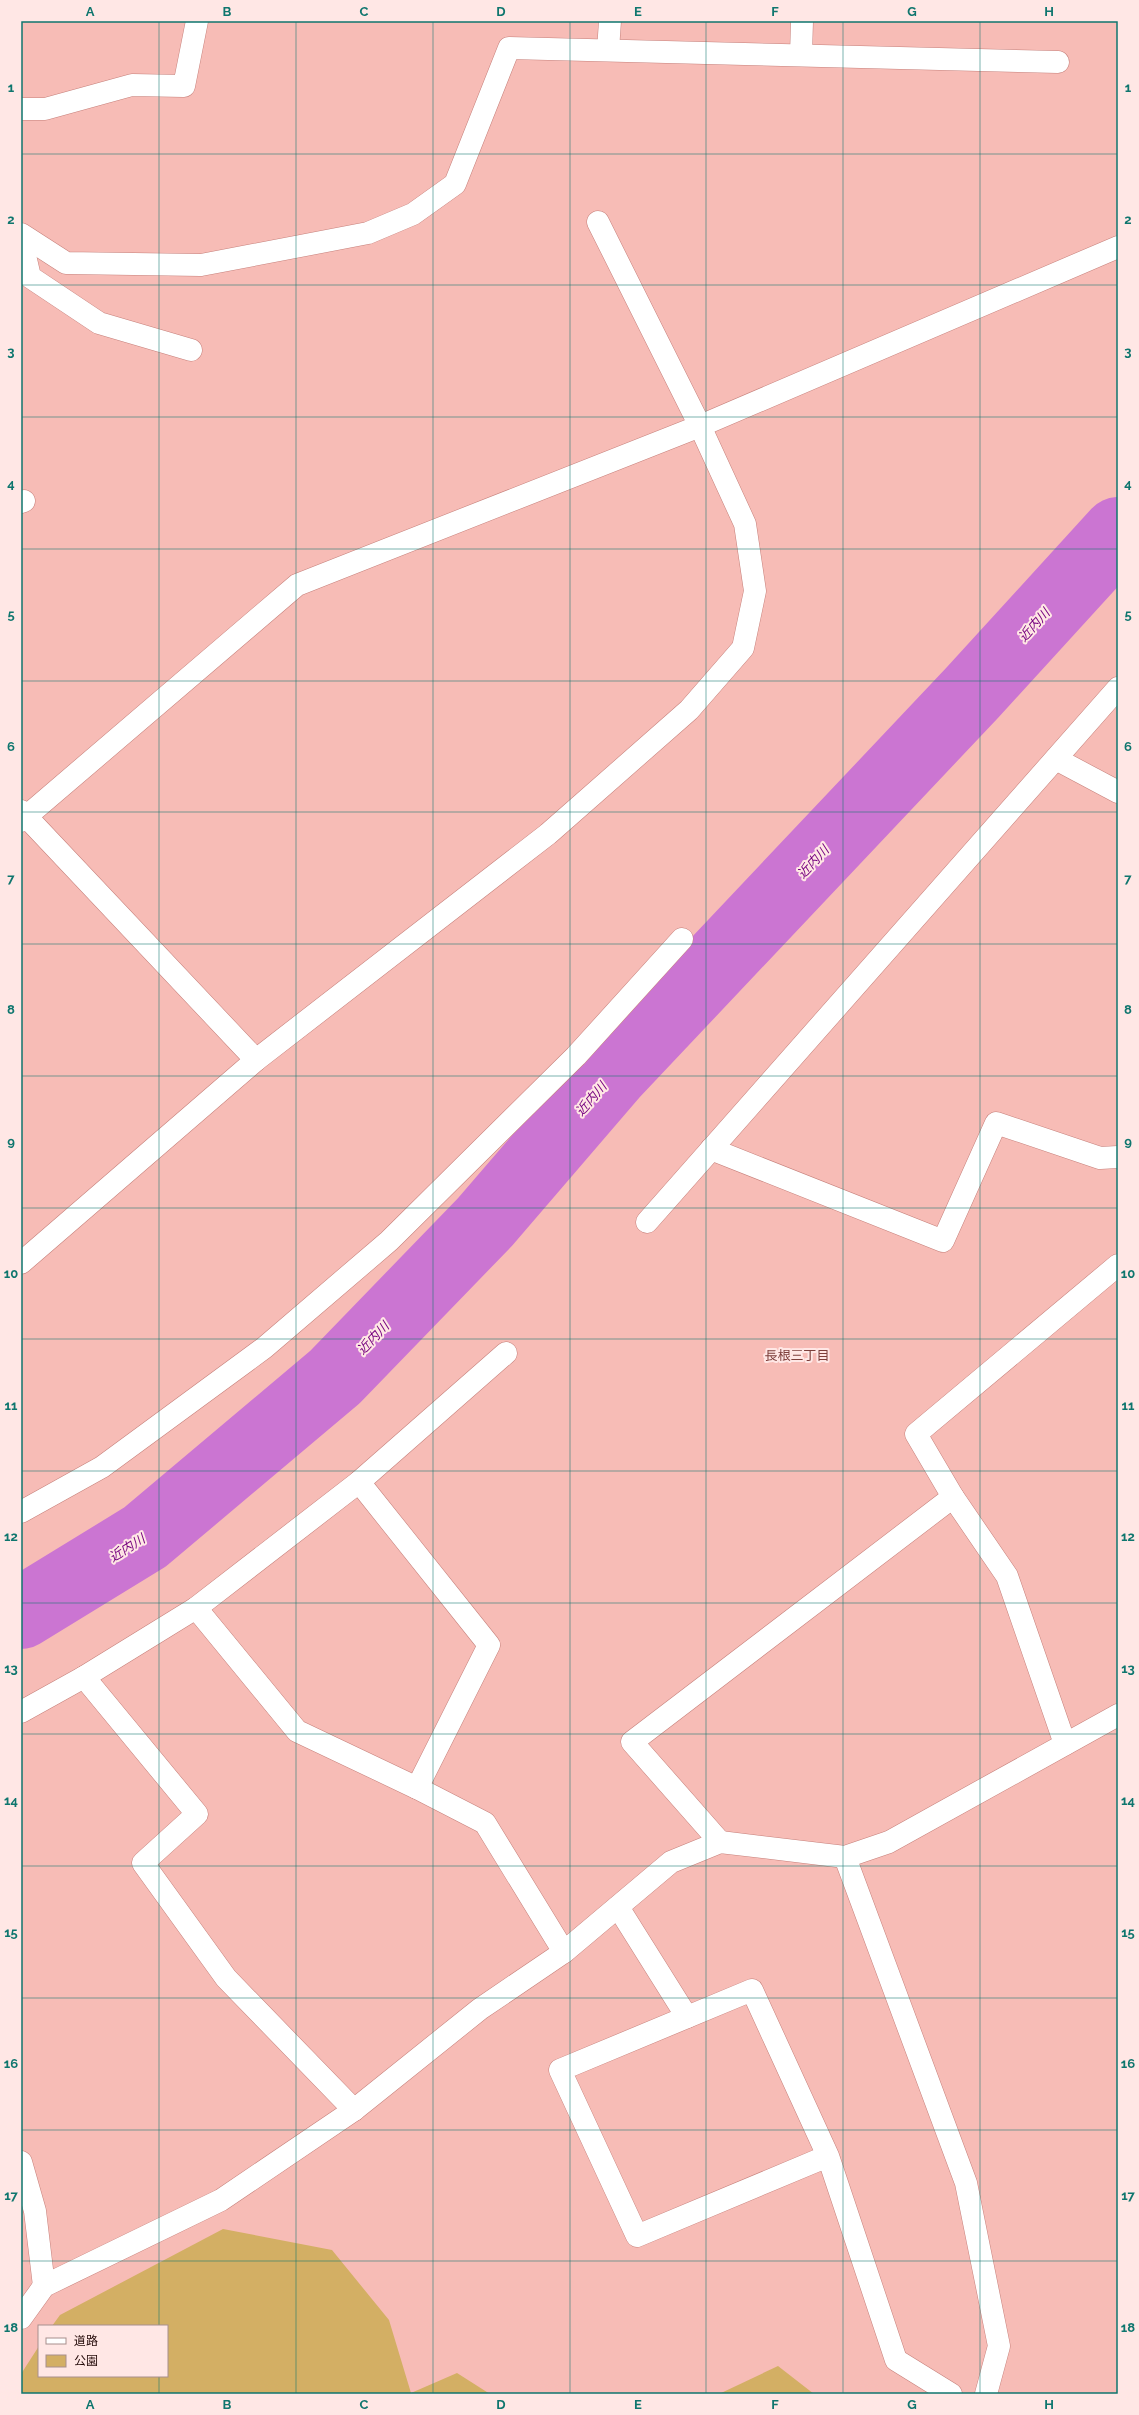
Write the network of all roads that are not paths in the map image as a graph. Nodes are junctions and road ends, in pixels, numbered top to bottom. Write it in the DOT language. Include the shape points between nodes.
graph roads {
  1 [pos="197,21"];
  2 [pos="610,21"];
  3 [pos="802,21"];
  4 [pos="608,50"];
  5 [pos="801,55"];
  6 [pos="1058,62"];
  7 [pos="21,109"];
  8 [pos="598,222"];
  9 [pos="21,234"];
  10 [pos="21,238"];
  11 [pos="1118,247"];
  12 [pos="191,350"];
  13 [pos="700,426"];
  14 [pos="1118,688"];
  15 [pos="1056,758"];
  16 [pos="1118,792"];
  17 [pos="23,816"];
  18 [pos="682,939"];
  19 [pos="256,1060"];
  20 [pos="711,1149"];
  21 [pos="1118,1157"];
  22 [pos="647,1222"];
  23 [pos="21,1263"];
  24 [pos="1118,1265"];
  25 [pos="506,1353"];
  26 [pos="359,1482"];
  27 [pos="953,1497"];
  28 [pos="21,1512"];
  29 [pos="196,1608"];
  30 [pos="84,1677"];
  31 [pos="21,1712"];
  32 [pos="1118,1715"];
  33 [pos="1065,1744"];
  34 [pos="417,1788"];
  35 [pos="720,1842"];
  36 [pos="845,1857"];
  37 [pos="618,1907"];
  38 [pos="564,1952"];
  39 [pos="687,2017"];
  40 [pos="354,2110"];
  41 [pos="828,2156"];
  42 [pos="21,2162"];
  43 [pos="44,2286"];
  44 [pos="21,2318"];
  45 [pos="950,2394"];
  46 [pos="986,2394"];
  1 -- 7 [label="street" via="184,86 132,85 45,109"];
  2 -- 4 [label="street"];
  3 -- 5 [label="street"];
  4 -- 5 [label="street"];
  4 -- 9 [label="street" via="509,48 455,184 413,214 368,233 201,265 66,263"];
  5 -- 6 [label="street"];
  8 -- 13 [label="street"];
  10 -- 12 [label="street" via="30,277 99,324"];
  11 -- 13 [label="street"];
  13 -- 17 [label="street" via="297,585"];
  13 -- 19 [label="street" via="745,524 755,591 743,648 689,710 548,834"];
  14 -- 15 [label="street"];
  15 -- 16 [label="street"];
  15 -- 20 [label="street"];
  17 -- 19 [label="street"];
  18 -- 28 [label="street" via="576,1056 389,1241 264,1348 102,1467"];
  19 -- 23 [label="street"];
  20 -- 21 [label="street" via="943,1241 996,1123 1100,1158"];
  20 -- 22 [label="street"];
  24 -- 27 [label="street" via="916,1434"];
  25 -- 26 [label="street"];
  26 -- 29 [label="street"];
  26 -- 34 [label="street" via="489,1645"];
  27 -- 33 [label="street" via="1007,1576"];
  27 -- 35 [label="street" via="632,1742"];
  29 -- 30 [label="street"];
  29 -- 34 [label="street" via="297,1731"];
  30 -- 31 [label="street"];
  30 -- 40 [label="street" via="197,1814 143,1863 226,1978"];
  32 -- 33 [label="street"];
  33 -- 36 [label="street" via="889,1842"];
  34 -- 38 [label="street" via="484,1823"];
  35 -- 36 [label="street"];
  35 -- 37 [label="street" via="671,1862"];
  36 -- 46 [label="street" via="966,2183 999,2346"];
  37 -- 38 [label="street"];
  37 -- 39 [label="street"];
  38 -- 40 [label="street" via="480,2009"];
  39 -- 41 [label="street" via="752,1990"];
  39 -- 41 [label="street" via="560,2070 636,2236"];
  40 -- 43 [label="street" via="221,2200"];
  41 -- 45 [label="street" via="896,2360"];
  42 -- 43 [label="street" via="35,2211"];
  43 -- 44 [label="street"];
}
